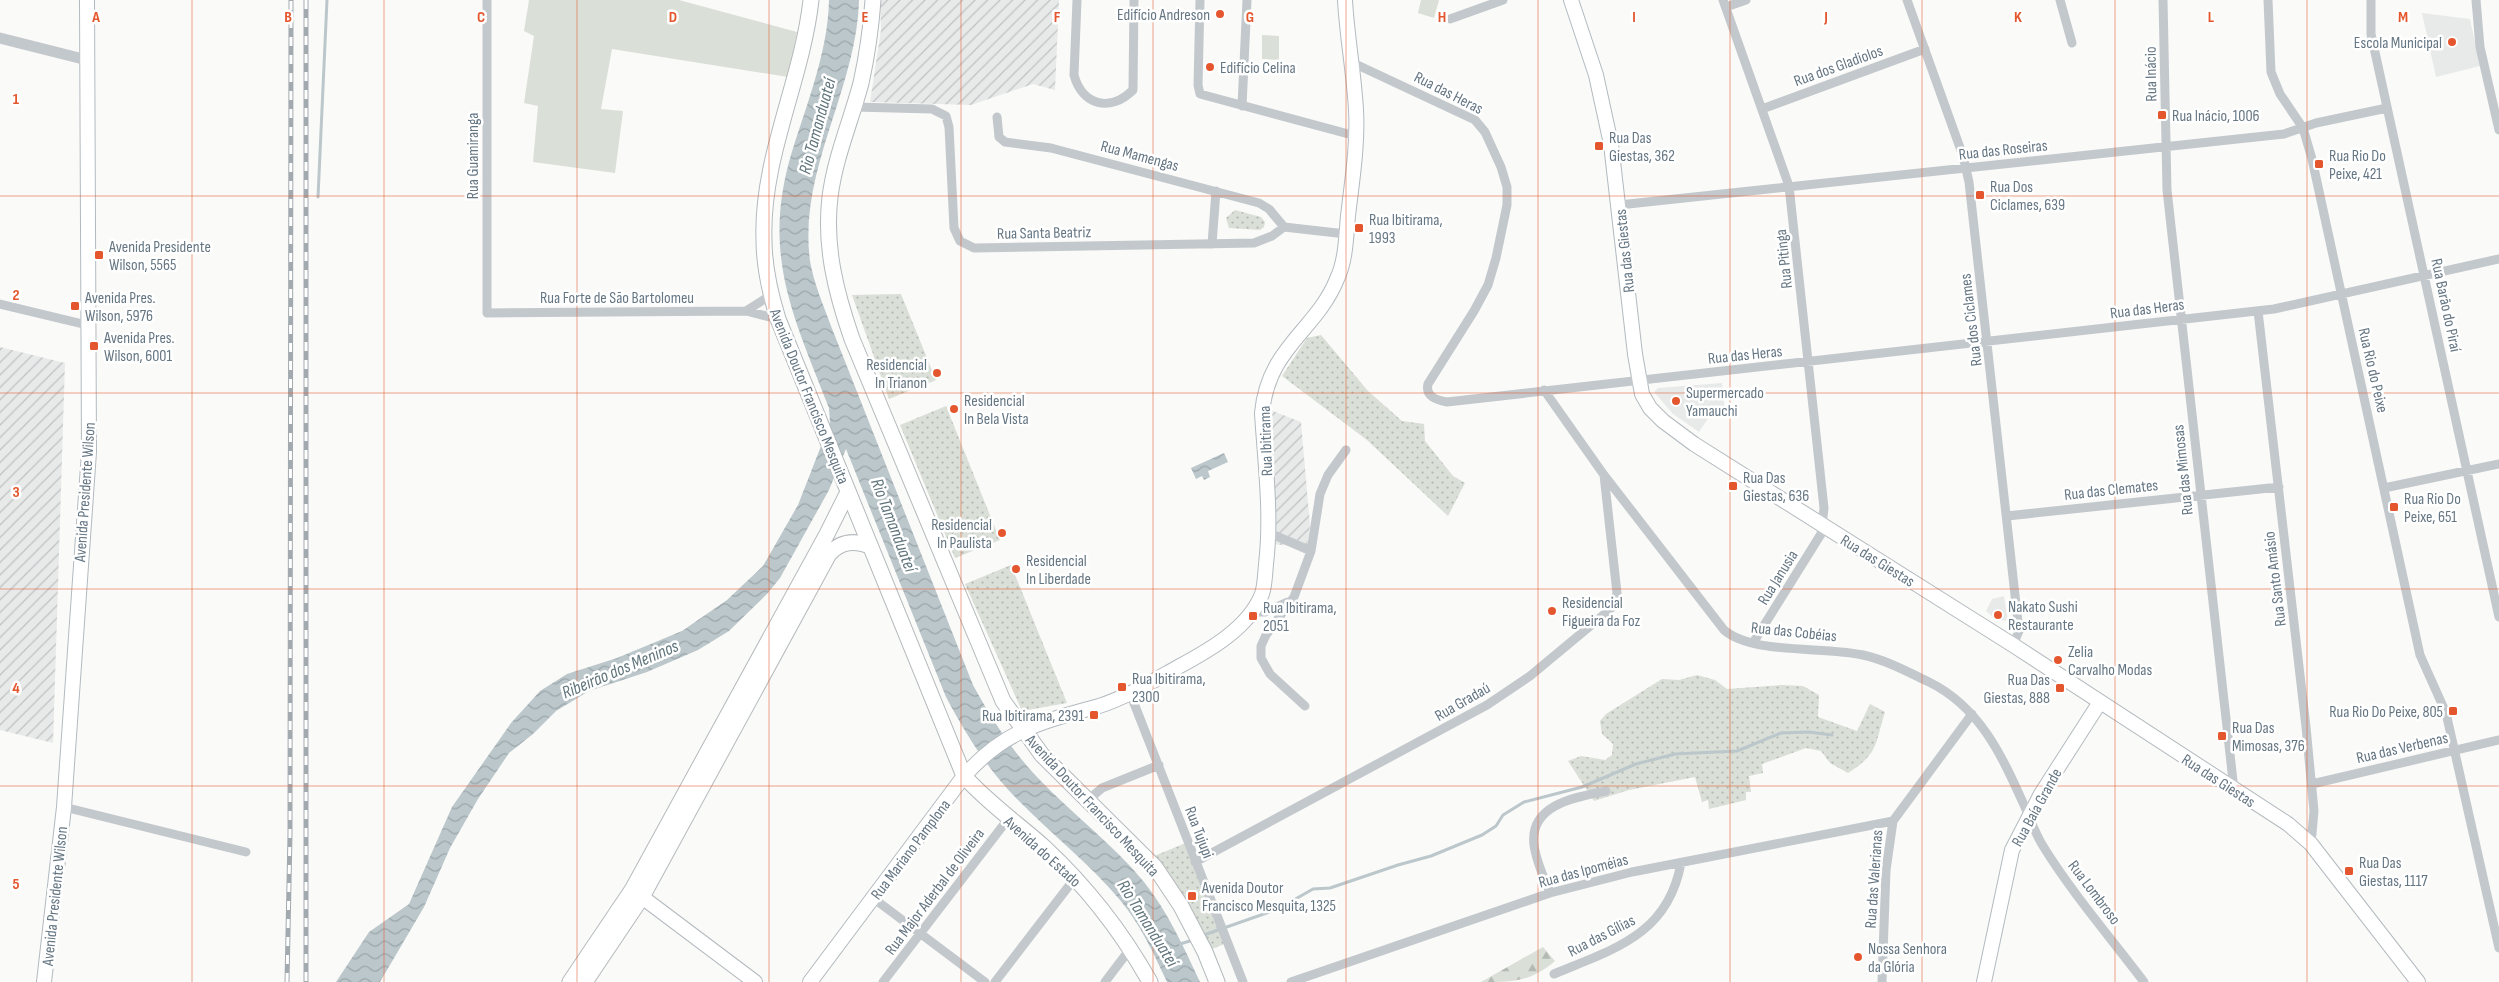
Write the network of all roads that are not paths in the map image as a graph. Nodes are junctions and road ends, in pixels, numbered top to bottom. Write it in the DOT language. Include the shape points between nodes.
graph roads {
  1 [pos="87,0"];
  2 [pos="487,0"];
  3 [pos="811,0"];
  4 [pos="873,0"];
  5 [pos="1077,0"];
  6 [pos="1134,0"];
  7 [pos="1200,0"];
  8 [pos="1247,0"];
  9 [pos="1345,0"];
  10 [pos="1504,0"];
  11 [pos="1571,0"];
  12 [pos="1746,0"];
  13 [pos="1907,0"];
  14 [pos="2060,0"];
  15 [pos="2163,0"];
  16 [pos="2268,0"];
  17 [pos="2371,0"];
  18 [pos="2476,0"];
  19 [pos="1724,4"];
  20 [pos="1450,19"];
  21 [pos="0,38"];
  22 [pos="2072,43"];
  23 [pos="1924,49"];
  24 [pos="87,60"];
  25 [pos="1351,62"];
  26 [pos="1242,106"];
  27 [pos="854,107"];
  28 [pos="2387,108"];
  29 [pos="1762,109"];
  30 [pos="997,117"];
  31 [pos="2303,128"];
  32 [pos="2499,130"];
  33 [pos="1356,136"];
  34 [pos="2167,147"];
  35 [pos="1966,168"];
  36 [pos="1789,186"];
  37 [pos="1216,191"];
  38 [pos="1619,205"];
  39 [pos="1284,227"];
  40 [pos="1346,234"];
  41 [pos="1212,244"];
  42 [pos="2499,260"];
  43 [pos="2425,276"];
  44 [pos="2342,295"];
  45 [pos="771,296"];
  46 [pos="0,304"];
  47 [pos="746,311"];
  48 [pos="2258,311"];
  49 [pos="487,313"];
  50 [pos="778,319"];
  51 [pos="2181,319"];
  52 [pos="87,325"];
  53 [pos="1988,342"];
  54 [pos="1809,362"];
  55 [pos="1640,380"];
  56 [pos="1544,390"];
  57 [pos="1346,450"];
  58 [pos="2499,464"];
  59 [pos="2467,470"];
  60 [pos="1604,476"];
  61 [pos="2278,487"];
  62 [pos="2384,488"];
  63 [pos="848,492"];
  64 [pos="2200,494"];
  65 [pos="2007,516"];
  66 [pos="1823,525"];
  67 [pos="1269,533"];
  68 [pos="870,546"];
  69 [pos="1311,551"];
  70 [pos="1294,597"];
  71 [pos="1250,612"];
  72 [pos="2499,617"];
  73 [pos="1753,643"];
  74 [pos="2013,645"];
  75 [pos="1130,693"];
  76 [pos="2100,702"];
  77 [pos="1305,706"];
  78 [pos="1972,714"];
  79 [pos="1018,732"];
  80 [pos="2499,740"];
  81 [pos="2455,750"];
  82 [pos="1159,765"];
  83 [pos="969,770"];
  84 [pos="2312,784"];
  85 [pos="1606,790"];
  86 [pos="2234,790"];
  87 [pos="1088,800"];
  88 [pos="64,807"];
  89 [pos="2028,815"];
  90 [pos="1008,819"];
  91 [pos="1893,821"];
  92 [pos="2311,844"];
  93 [pos="246,852"];
  94 [pos="1195,862"];
  95 [pos="1681,863"];
  96 [pos="1075,878"];
  97 [pos="1550,893"];
  98 [pos="637,894"];
  99 [pos="874,898"];
  100 [pos="921,933"];
  101 [pos="2499,948"];
  102 [pos="1130,949"];
  103 [pos="1554,974"];
  104 [pos="44,982"];
  105 [pos="570,982"];
  106 [pos="585,982"];
  107 [pos="755,982"];
  108 [pos="810,982"];
  109 [pos="883,982"];
  110 [pos="984,982"];
  111 [pos="995,982"];
  112 [pos="1105,982"];
  113 [pos="1150,982"];
  114 [pos="1217,982"];
  115 [pos="1243,982"];
  116 [pos="1291,982"];
  117 [pos="1882,982"];
  118 [pos="1984,982"];
  119 [pos="2144,982"];
  120 [pos="2418,982"];
  1 -- 24 [label="main road, Avenida Presidente Wilson"];
  2 -- 49 [label="street, Rua Guamiranga"];
  3 -- 45 [label="main road, Avenida Doutor Francisco Mesquita" via="802,55 768,182 764,239"];
  4 -- 27 [label="main road, Avenida Doutor Francisco Mesquita" via="866,60"];
  5 -- 6 [label="street" via="1074,74 1077,86 1096,103 1113,101 1132,90"];
  7 -- 26 [label="street" via="1199,89 1203,96"];
  8 -- 26 [label="street"];
  9 -- 25 [label="main road, Rua Ibitirama"];
  10 -- 20 [label="street"];
  11 -- 38 [label="main road, Rua das Giestas" via="1596,76 1615,166"];
  12 -- 19 [label="street"];
  13 -- 23 [label="street, Rua dos Ciclames"];
  14 -- 22 [label="street"];
  15 -- 34 [label="street, Rua Inácio"];
  16 -- 31 [label="street, Rua Rio do Peixe" via="2270,72 2280,94"];
  17 -- 28 [label="street, Rua Barão do Piraí" via="2371,34"];
  18 -- 32 [label="street" via="2480,47"];
  19 -- 29 [label="street, Rua Pitinga"];
  21 -- 24 [label="street"];
  23 -- 29 [label="street, Rua dos Gladiolos"];
  23 -- 35 [label="street, Rua dos Ciclames"];
  24 -- 52 [label="main road, Avenida Presidente Wilson"];
  25 -- 33 [label="main road, Rua Ibitirama"];
  25 -- 56 [label="street, Rua das Heras" via="1475,120 1485,132 1504,177 1507,205 1488,285 1428,384 1430,396 1447,402"];
  26 -- 33 [label="street"];
  27 -- 41 [label="street, Rua Santa Beatriz" via="932,109 946,116 954,228 960,241 966,245 983,248"];
  27 -- 79 [label="main road, Avenida Doutor Francisco Mesquita" via="835,170 828,220 830,251 840,302 855,347 988,668"];
  28 -- 31 [label="street, Rua das Roseiras"];
  28 -- 43 [label="street, Rua Barão do Piraí"];
  29 -- 36 [label="street, Rua Pitinga"];
  30 -- 37 [label="street, Rua Mamengas" via="999,136 1005,142 1051,148"];
  31 -- 34 [label="street, Rua das Roseiras" via="2284,134"];
  31 -- 44 [label="street, Rua Rio do Peixe"];
  33 -- 40 [label="main road, Rua Ibitirama"];
  34 -- 35 [label="street, Rua das Roseiras"];
  34 -- 51 [label="street, Rua das Mimosas" via="2166,190"];
  35 -- 36 [label="street, Rua das Roseiras"];
  35 -- 53 [label="street, Rua dos Ciclames"];
  36 -- 38 [label="street, Rua das Roseiras"];
  36 -- 54 [label="street, Rua Pitinga"];
  37 -- 39 [label="street, Rua Mamengas" via="1264,206"];
  37 -- 41 [label="street"];
  38 -- 55 [label="main road, Rua das Giestas"];
  39 -- 40 [label="street"];
  39 -- 41 [label="street, Rua Santa Beatriz" via="1254,243"];
  40 -- 67 [label="main road, Rua Ibitirama" via="1343,262 1334,286 1285,350 1263,398"];
  42 -- 43 [label="street, Rua das Heras"];
  43 -- 44 [label="street, Rua das Heras"];
  43 -- 59 [label="street, Rua Barão do Piraí"];
  44 -- 48 [label="street, Rua das Heras"];
  44 -- 62 [label="street, Rua Rio do Peixe"];
  45 -- 47 [label="street"];
  45 -- 50 [label="main road, Avenida Doutor Francisco Mesquita"];
  46 -- 52 [label="street"];
  47 -- 49 [label="street, Rua Forte de São Bartolomeu"];
  47 -- 50 [label="street, Rua Forte de São Bartolomeu"];
  48 -- 51 [label="street, Rua das Heras"];
  48 -- 61 [label="street, Rua Santo Amásio"];
  50 -- 63 [label="main road, Avenida Doutor Francisco Mesquita"];
  51 -- 53 [label="street, Rua das Heras"];
  51 -- 64 [label="street, Rua das Mimosas"];
  52 -- 88 [label="main road, Avenida Presidente Wilson" via="89,452"];
  53 -- 54 [label="street, Rua das Heras"];
  53 -- 65 [label="street, Rua dos Ciclames"];
  54 -- 55 [label="street, Rua das Heras"];
  54 -- 66 [label="street, Rua Pitinga"];
  55 -- 56 [label="street, Rua das Heras"];
  55 -- 66 [label="main road, Rua das Giestas" via="1642,394 1650,408 1674,430"];
  56 -- 60 [label="street, Rua das Cobéias"];
  57 -- 69 [label="street" via="1328,475 1320,494"];
  58 -- 59 [label="street"];
  59 -- 62 [label="street"];
  59 -- 72 [label="street, Rua Barão do Piraí"];
  60 -- 73 [label="street, Rua das Cobéias" via="1724,630 1730,636"];
  60 -- 94 [label="street, Rua Gradaú" via="1617,593 1613,606 1607,612 1530,676 1488,705"];
  61 -- 64 [label="street, Rua das Clemates"];
  61 -- 84 [label="street, Rua Santo Amásio"];
  62 -- 81 [label="street, Rua Rio do Peixe" via="2420,655 2440,697"];
  63 -- 68 [label="main road, Avenida Doutor Francisco Mesquita"];
  63 -- 98 [label="main road"];
  64 -- 65 [label="street, Rua das Clemates"];
  64 -- 86 [label="street, Rua das Mimosas"];
  65 -- 74 [label="street, Rua dos Ciclames" via="2018,631"];
  66 -- 73 [label="street, Rua Janusia" via="1809,555"];
  66 -- 74 [label="main road, Rua das Giestas"];
  67 -- 69 [label="street"];
  67 -- 71 [label="main road, Rua Ibitirama" via="1262,595"];
  68 -- 83 [label="main road, Avenida Doutor Francisco Mesquita"];
  68 -- 98 [label="main road" via="857,542 842,543 829,554"];
  69 -- 70 [label="street"];
  70 -- 71 [label="street" via="1274,610"];
  70 -- 77 [label="street" via="1266,635 1260,653 1270,674"];
  71 -- 75 [label="main road, Rua Ibitirama" via="1214,647"];
  73 -- 78 [label="street, Rua das Cobéias" via="1864,655 1931,683"];
  74 -- 76 [label="main road, Rua das Giestas"];
  75 -- 79 [label="main road, Rua Ibitirama"];
  75 -- 82 [label="street, Rua Tujupi"];
  76 -- 86 [label="main road, Rua das Giestas"];
  76 -- 89 [label="main road, Rua Baía Grande"];
  78 -- 89 [label="street, Rua das Cobéias" via="2000,753"];
  78 -- 91 [label="street, Rua das Valerianas"];
  79 -- 83 [label="main road, Rua Mariano Pamplona" via="988,751"];
  79 -- 87 [label="main road, Avenida Doutor Francisco Mesquita"];
  80 -- 81 [label="street, Rua das Verbenas"];
  81 -- 84 [label="street, Rua das Verbenas"];
  81 -- 101 [label="street, Rua Rio do Peixe"];
  82 -- 87 [label="street" via="1102,788"];
  82 -- 94 [label="street, Rua Tujupi"];
  83 -- 90 [label="main road, Avenida do Estado"];
  83 -- 99 [label="main road, Rua Mariano Pamplona"];
  84 -- 92 [label="street, Rua Santo Amásio" via="2314,822"];
  85 -- 97 [label="street" via="1555,804 1539,823 1534,844"];
  86 -- 92 [label="main road, Rua das Giestas" via="2288,824"];
  87 -- 114 [label="main road, Avenida Doutor Francisco Mesquita" via="1155,867 1182,906"];
  88 -- 93 [label="street"];
  88 -- 104 [label="main road, Avenida Presidente Wilson"];
  89 -- 118 [label="main road, Rua Baía Grande" via="2012,850 2002,887"];
  89 -- 119 [label="street, Rua Lombroso" via="2042,845"];
  90 -- 96 [label="main road, Avenida do Estado"];
  90 -- 100 [label="street, Rua Major Aderbal de Oliveira"];
  91 -- 95 [label="street, Rua das Ipoméias"];
  91 -- 117 [label="street, Rua das Valerianas" via="1886,870"];
  92 -- 120 [label="main road, Rua das Giestas"];
  94 -- 115 [label="street, Rua Tujupi"];
  95 -- 97 [label="street, Rua das Ipoméias"];
  95 -- 103 [label="street, Rua das Gílias" via="1670,899 1646,930 1630,941"];
  96 -- 102 [label="main road, Avenida do Estado"];
  96 -- 111 [label="street"];
  97 -- 116 [label="street, Rua das Ipoméias"];
  98 -- 105 [label="main road"];
  98 -- 106 [label="main road"];
  98 -- 107 [label="main road"];
  99 -- 100 [label="street"];
  99 -- 108 [label="main road, Rua Mariano Pamplona"];
  100 -- 109 [label="street, Rua Major Aderbal de Oliveira"];
  100 -- 110 [label="street"];
  102 -- 112 [label="street"];
  102 -- 113 [label="main road, Avenida do Estado"];
}
